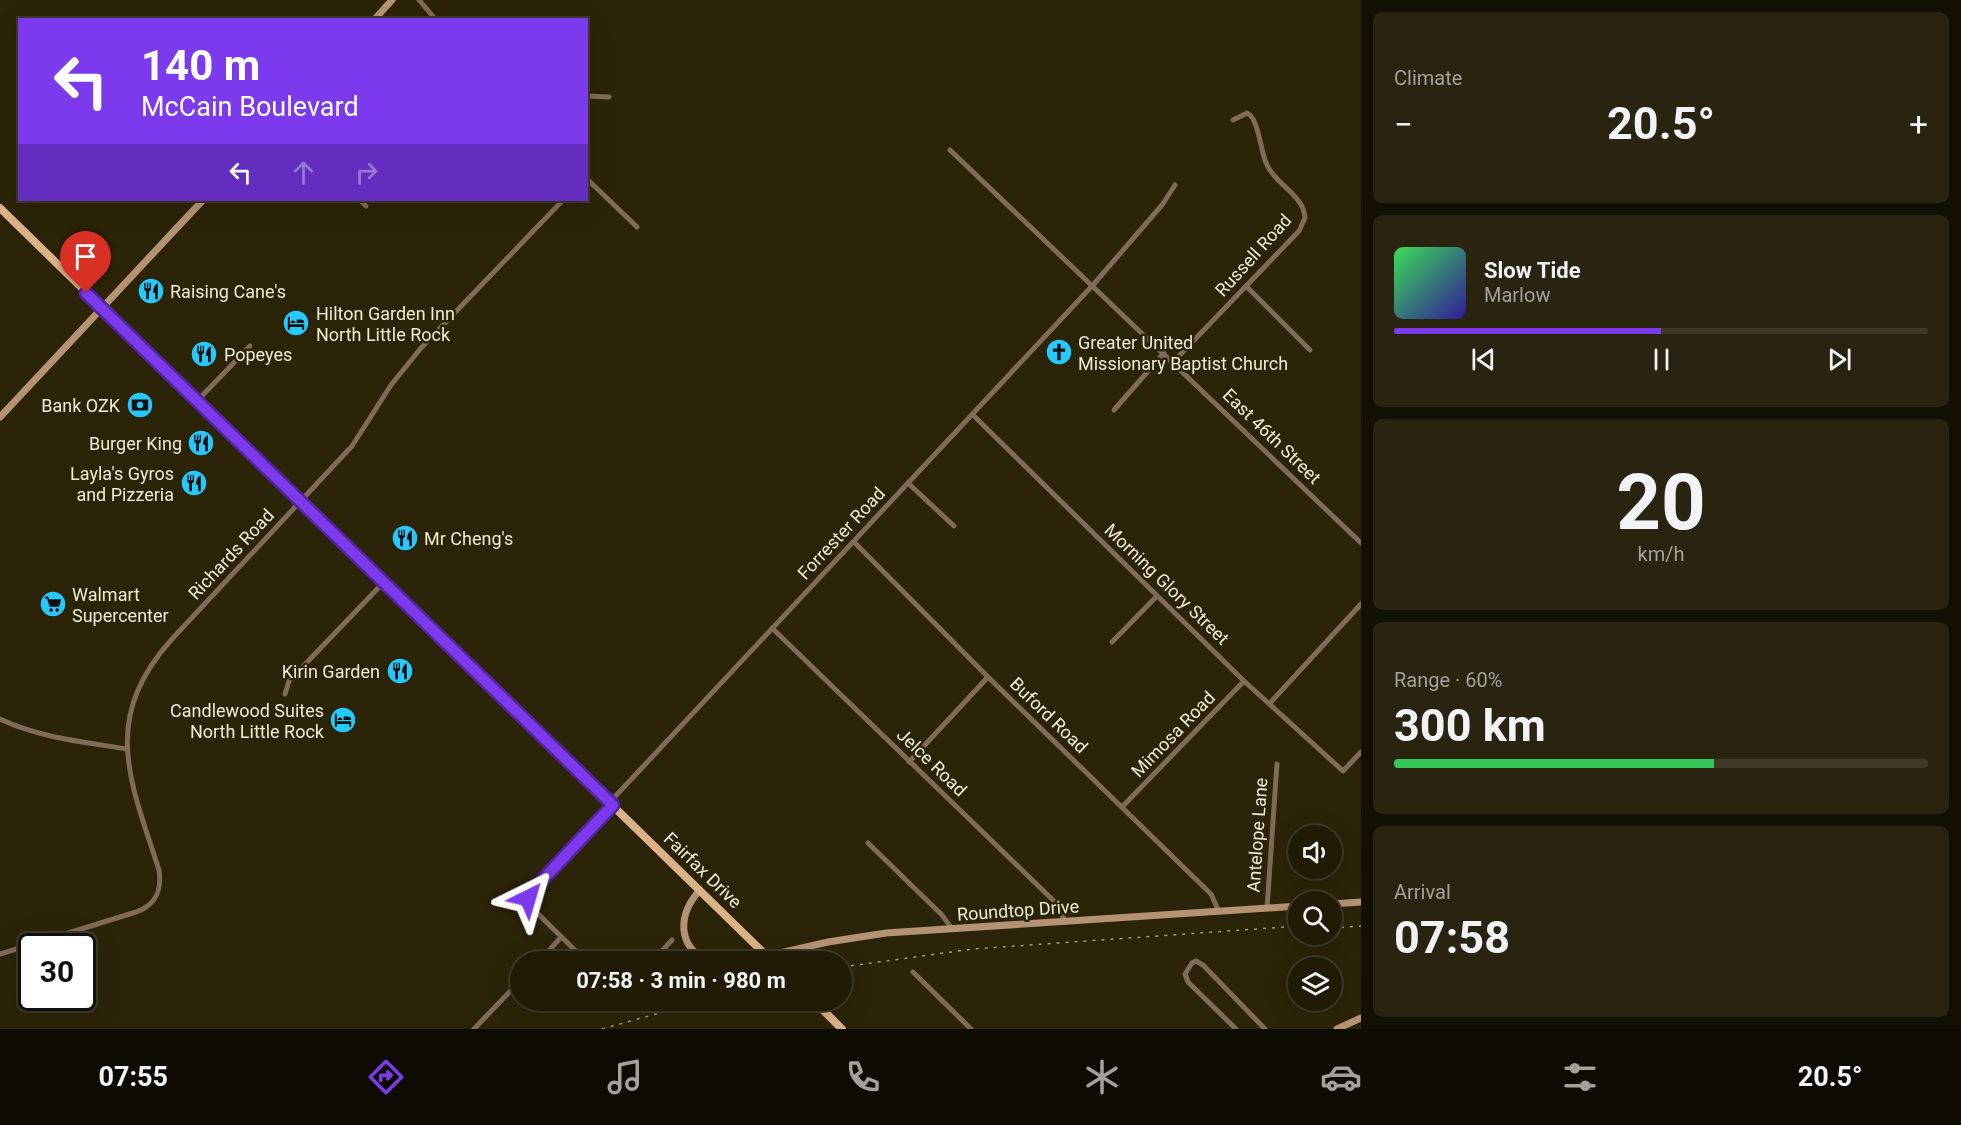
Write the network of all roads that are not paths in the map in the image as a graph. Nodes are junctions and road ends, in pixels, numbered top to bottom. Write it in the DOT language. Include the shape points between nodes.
graph roads {
  1 [pos="392,0"];
  2 [pos="419,0"];
  3 [pos="376,18"];
  4 [pos="434,18"];
  5 [pos="588,96"];
  6 [pos="609,97"];
  7 [pos="1233,120"];
  8 [pos="950,150"];
  9 [pos="588,180"];
  10 [pos="1175,185"];
  11 [pos="202,201"];
  12 [pos="361,201"];
  13 [pos="562,201"];
  14 [pos="366,206"];
  15 [pos="0,208"];
  16 [pos="638,227"];
  17 [pos="1093,285"];
  18 [pos="1246,286"];
  19 [pos="102,309"];
  20 [pos="250,346"];
  21 [pos="1310,350"];
  22 [pos="1164,353"];
  23 [pos="1173,362"];
  24 [pos="197,401"];
  25 [pos="1114,410"];
  26 [pos="973,414"];
  27 [pos="0,417"];
  28 [pos="908,483"];
  29 [pos="301,502"];
  30 [pos="954,526"];
  31 [pos="854,542"];
  32 [pos="1361,543"];
  33 [pos="383,583"];
  34 [pos="1157,596"];
  35 [pos="1361,604"];
  36 [pos="772,628"];
  37 [pos="1112,642"];
  38 [pos="988,677"];
  39 [pos="1245,681"];
  40 [pos="285,694"];
  41 [pos="1270,703"];
  42 [pos="0,719"];
  43 [pos="127,749"];
  44 [pos="1361,752"];
  45 [pos="909,762"];
  46 [pos="1277,764"];
  47 [pos="611,804"];
  48 [pos="1122,807"];
  49 [pos="868,843"];
  50 [pos="700,890"];
  51 [pos="1361,902"];
  52 [pos="1342,903"];
  53 [pos="1288,907"];
  54 [pos="1267,908"];
  55 [pos="1218,912"];
  56 [pos="1065,922"];
  57 [pos="952,929"];
  58 [pos="561,937"];
  59 [pos="672,940"];
  60 [pos="549,951"];
  61 [pos="576,951"];
  62 [pos="662,951"];
  63 [pos="694,951"];
  64 [pos="762,951"];
  65 [pos="789,951"];
  66 [pos="0,954"];
  67 [pos="913,972"];
  68 [pos="510,991"];
  69 [pos="824,1011"];
  70 [pos="1361,1018"];
  71 [pos="474,1029"];
  72 [pos="842,1029"];
  73 [pos="971,1029"];
  74 [pos="1236,1029"];
  75 [pos="1265,1029"];
  76 [pos="1336,1029"];
  1 -- 3 [label="street"];
  2 -- 4 [label="street"];
  5 -- 6 [label="street"];
  7 -- 18 [label="street, Russell Road" via="1247,113 1252,116 1266,165 1305,213 1299,231"];
  8 -- 17 [label="street"];
  9 -- 16 [label="street"];
  10 -- 17 [label="street, Forrester Road"];
  11 -- 19 [label="street"];
  12 -- 14 [label="street"];
  13 -- 29 [label="street, Richards Road" via="406,365 352,446"];
  15 -- 19 [label="main road, Fairfax Drive"];
  17 -- 22 [label="street, East 46th Street"];
  17 -- 26 [label="street, Forrester Road"];
  18 -- 21 [label="street"];
  18 -- 23 [label="street, Russell Road"];
  19 -- 24 [label="main road, Fairfax Drive"];
  19 -- 27 [label="street"];
  20 -- 24 [label="street"];
  22 -- 23 [label="street, East 46th Street"];
  22 -- 25 [label="street"];
  23 -- 32 [label="street, East 46th Street"];
  24 -- 29 [label="main road, Fairfax Drive"];
  26 -- 28 [label="street, Forrester Road"];
  26 -- 34 [label="street, Morning Glory Street"];
  28 -- 30 [label="street"];
  28 -- 31 [label="street, Forrester Road"];
  29 -- 33 [label="main road, Fairfax Drive"];
  29 -- 43 [label="street, Richards Road" via="155,659 132,706"];
  31 -- 36 [label="street, Forrester Road"];
  31 -- 38 [label="street, Buford Road"];
  33 -- 40 [label="street" via="289,681"];
  33 -- 47 [label="main road, Fairfax Drive"];
  34 -- 37 [label="street"];
  34 -- 39 [label="street, Morning Glory Street"];
  35 -- 41 [label="street"];
  36 -- 45 [label="street, Jelce Road"];
  36 -- 47 [label="street, Forrester Road"];
  38 -- 45 [label="street"];
  38 -- 48 [label="street, Buford Road"];
  39 -- 41 [label="street, Morning Glory Street"];
  39 -- 48 [label="street, Mimosa Road"];
  41 -- 44 [label="street, Morning Glory Street" via="1343,771"];
  42 -- 43 [label="street" via="53,737"];
  43 -- 66 [label="street, Richards Road" via="132,786 159,870 156,898 136,912"];
  45 -- 56 [label="street, Jelce Road" via="1058,905"];
  46 -- 54 [label="street, Antelope Lane"];
  47 -- 50 [label="main road, Fairfax Drive"];
  47 -- 58 [label="street, Forrester Road" via="528,898"];
  48 -- 55 [label="street, Buford Road" via="1211,894"];
  49 -- 57 [label="street"];
  50 -- 63 [label="street" via="688,906 684,920 684,932"];
  50 -- 64 [label="main road, Fairfax Drive"];
  51 -- 52 [label="street"];
  53 -- 54 [label="street, Roundtop Drive"];
  54 -- 55 [label="street, Roundtop Drive"];
  55 -- 56 [label="street, Roundtop Drive"];
  56 -- 57 [label="street, Roundtop Drive"];
  57 -- 65 [label="street, Roundtop Drive" via="886,933"];
  58 -- 60 [label="street"];
  58 -- 61 [label="street"];
  59 -- 62 [label="street"];
  67 -- 73 [label="street"];
  68 -- 71 [label="street"];
  69 -- 72 [label="main road"];
  70 -- 76 [label="street"];
  74 -- 75 [label="street" via="1188,982 1185,974 1192,963 1203,965"];
}
